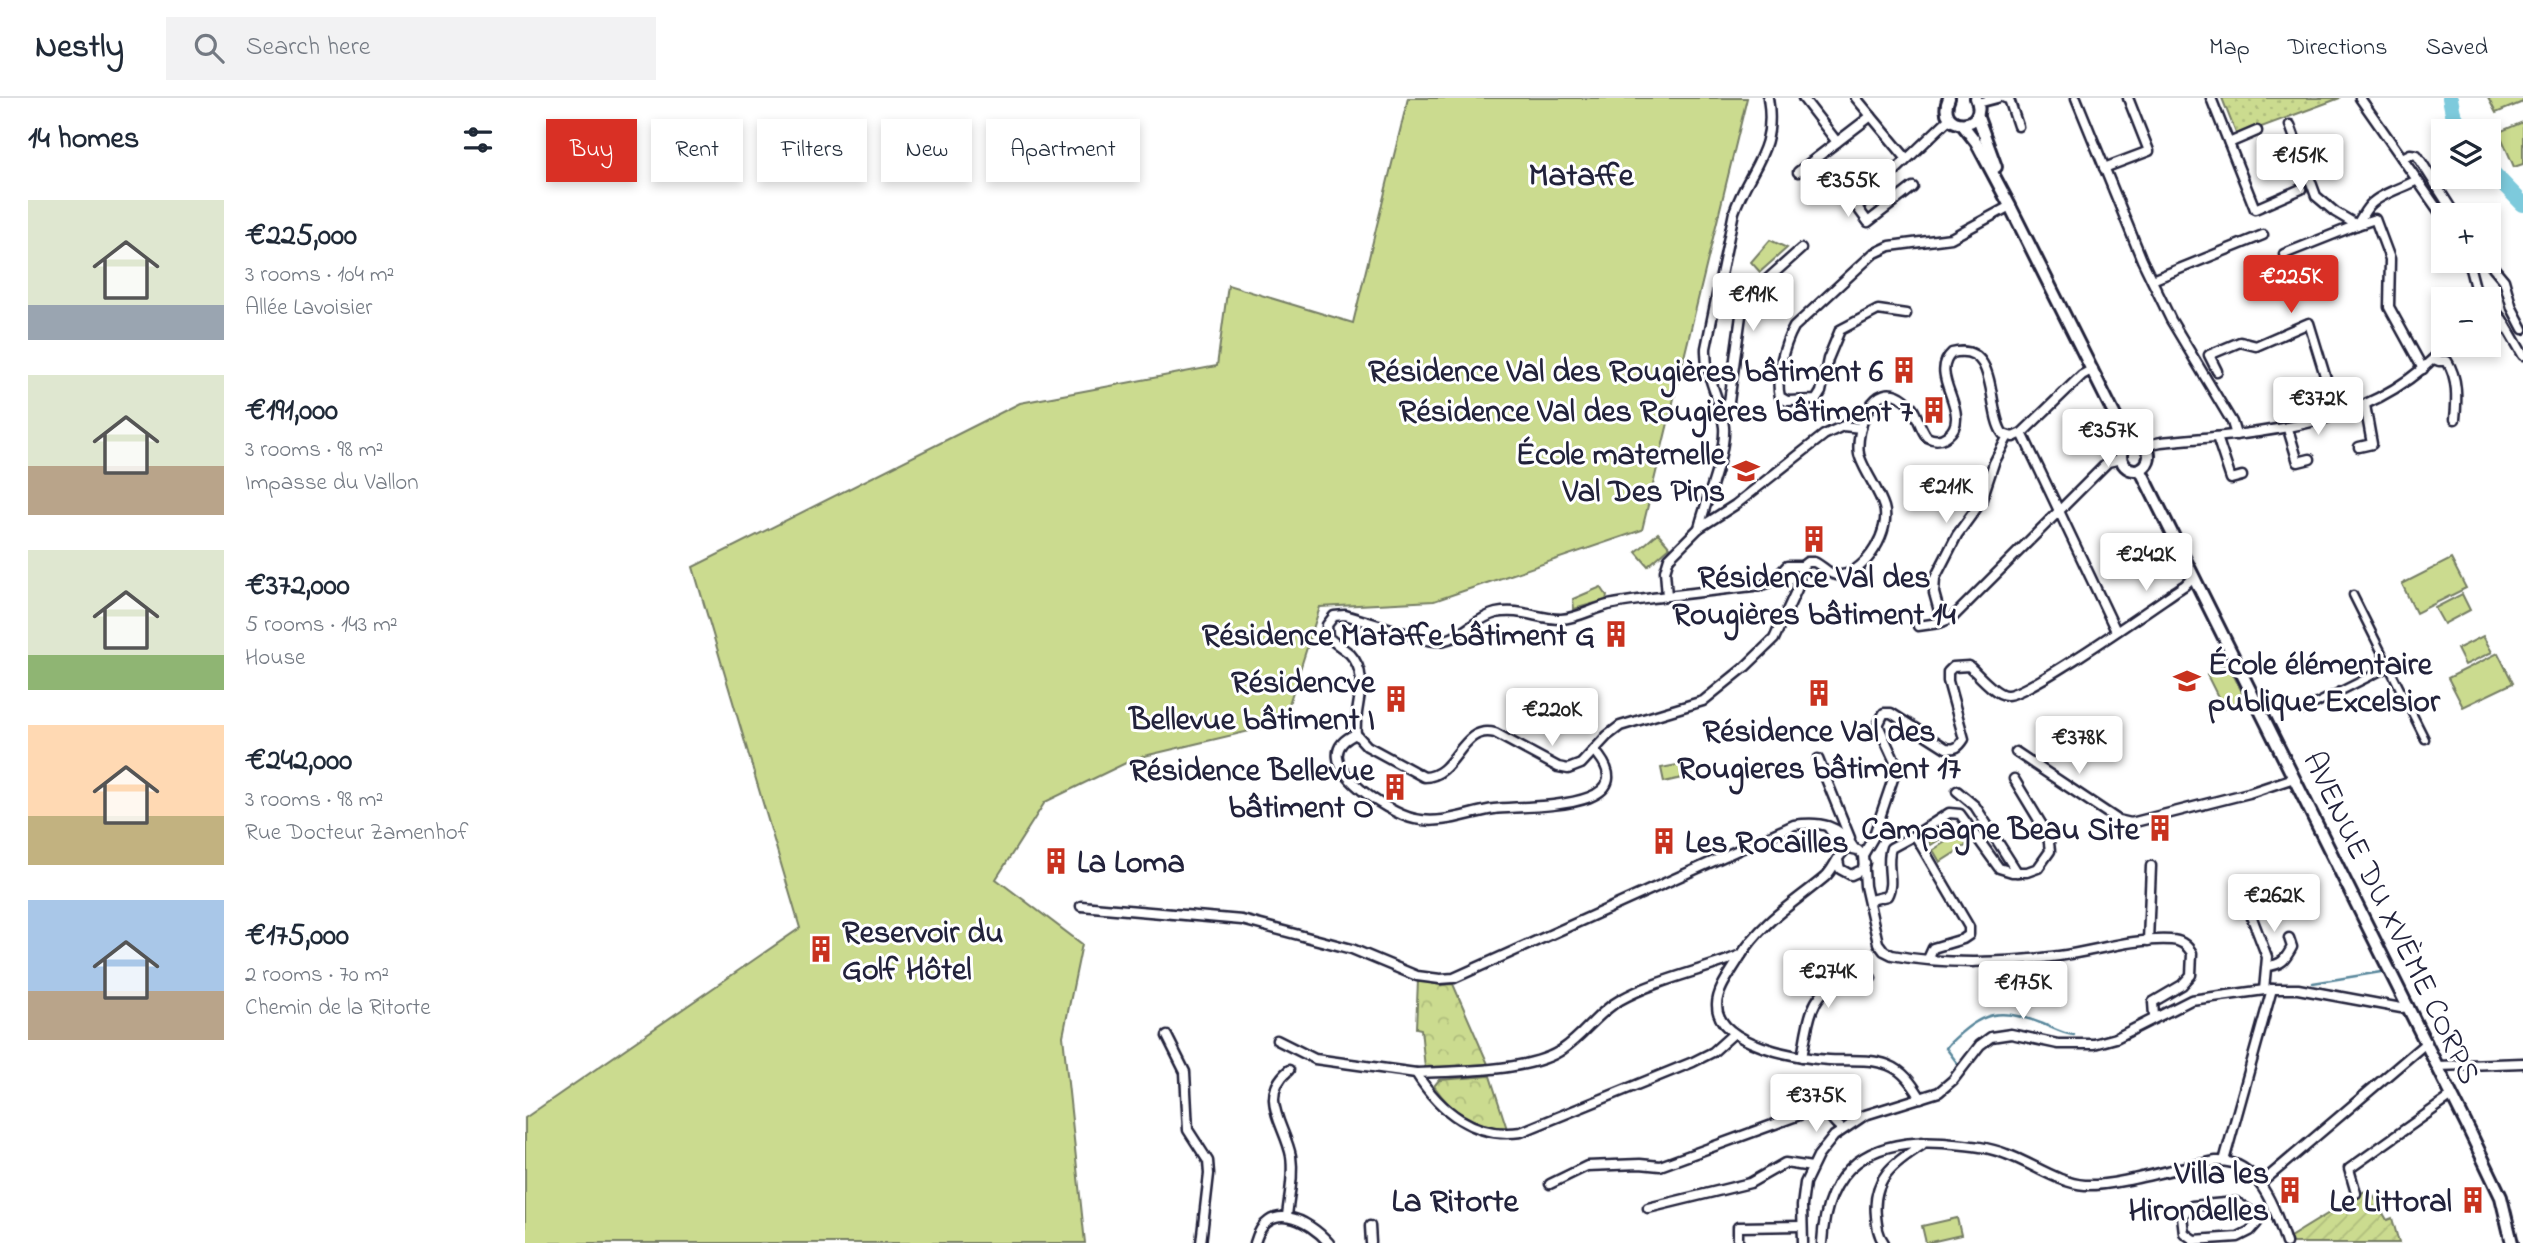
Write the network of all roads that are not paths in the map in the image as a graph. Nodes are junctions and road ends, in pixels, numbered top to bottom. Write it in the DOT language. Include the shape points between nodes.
graph roads {
  1 [pos="1768,98"];
  2 [pos="1803,98"];
  3 [pos="1856,98"];
  4 [pos="1997,98"];
  5 [pos="2005,98"];
  6 [pos="2077,98"];
  7 [pos="2128,98"];
  8 [pos="2211,98"];
  9 [pos="2360,98"];
  10 [pos="1946,100"];
  11 [pos="1977,100"];
  12 [pos="1977,115"];
  13 [pos="1871,116"];
  14 [pos="1950,118"];
  15 [pos="1962,124"];
  16 [pos="2018,125"];
  17 [pos="2290,125"];
  18 [pos="2257,131"];
  19 [pos="1837,142"];
  20 [pos="2229,143"];
  21 [pos="1906,158"];
  22 [pos="2402,158"];
  23 [pos="2104,168"];
  24 [pos="1798,172"];
  25 [pos="2417,180"];
  26 [pos="1913,187"];
  27 [pos="2301,190"];
  28 [pos="2433,203"];
  29 [pos="2447,203"];
  30 [pos="2010,206"];
  31 [pos="2357,225"];
  32 [pos="2263,235"];
  33 [pos="1801,249"];
  34 [pos="2284,254"];
  35 [pos="2498,273"];
  36 [pos="2152,280"];
  37 [pos="1906,314"];
  38 [pos="2501,318"];
  39 [pos="2523,329"];
  40 [pos="2523,355"];
  41 [pos="2434,359"];
  42 [pos="2093,369"];
  43 [pos="2423,369"];
  44 [pos="2217,371"];
  45 [pos="2365,405"];
  46 [pos="1719,407"];
  47 [pos="2337,415"];
  48 [pos="2455,419"];
  49 [pos="1861,428"];
  50 [pos="2288,429"];
  51 [pos="2022,433"];
  52 [pos="2236,435"];
  53 [pos="2008,436"];
  54 [pos="2217,437"];
  55 [pos="2129,444"];
  56 [pos="2359,447"];
  57 [pos="2146,449"];
  58 [pos="2311,459"];
  59 [pos="2121,460"];
  60 [pos="2140,469"];
  61 [pos="2242,476"];
  62 [pos="2059,509"];
  63 [pos="1699,528"];
  64 [pos="1802,566"];
  65 [pos="2193,576"];
  66 [pos="2353,595"];
  67 [pos="1667,596"];
  68 [pos="1942,622"];
  69 [pos="1918,626"];
  70 [pos="2116,631"];
  71 [pos="2389,667"];
  72 [pos="2301,711"];
  73 [pos="1356,734"];
  74 [pos="2425,739"];
  75 [pos="1594,750"];
  76 [pos="2016,752"];
  77 [pos="1818,760"];
  78 [pos="2294,778"];
  79 [pos="2014,779"];
  80 [pos="1957,791"];
  81 [pos="1826,825"];
  82 [pos="1915,835"];
  83 [pos="1854,848"];
  84 [pos="1839,857"];
  85 [pos="1864,859"];
  86 [pos="2151,866"];
  87 [pos="2017,872"];
  88 [pos="1849,875"];
  89 [pos="1824,878"];
  90 [pos="2239,884"];
  91 [pos="1865,886"];
  92 [pos="2259,888"];
  93 [pos="1870,900"];
  94 [pos="1081,906"];
  95 [pos="2250,911"];
  96 [pos="2288,938"];
  97 [pos="2148,942"];
  98 [pos="1741,955"];
  99 [pos="1928,959"];
  100 [pos="1713,965"];
  101 [pos="2267,966"];
  102 [pos="1871,978"];
  103 [pos="1726,981"];
  104 [pos="2268,989"];
  105 [pos="2409,1007"];
  106 [pos="2154,1016"];
  107 [pos="1733,1034"];
  108 [pos="1167,1036"];
  109 [pos="1277,1040"];
  110 [pos="2427,1042"];
  111 [pos="1803,1057"];
  112 [pos="2523,1063"];
  113 [pos="2438,1066"];
  114 [pos="1289,1070"];
  115 [pos="1416,1073"];
  116 [pos="2452,1096"];
  117 [pos="1921,1098"];
  118 [pos="1842,1129"];
  119 [pos="1922,1142"];
  120 [pos="2224,1161"];
  121 [pos="1812,1167"];
  122 [pos="1550,1184"];
  123 [pos="2260,1184"];
  124 [pos="2356,1193"];
  125 [pos="1648,1208"];
  126 [pos="1287,1216"];
  127 [pos="2182,1216"];
  128 [pos="1370,1226"];
  129 [pos="1802,1226"];
  130 [pos="1201,1243"];
  131 [pos="1255,1243"];
  132 [pos="1329,1243"];
  133 [pos="1371,1243"];
  134 [pos="1738,1243"];
  135 [pos="1803,1243"];
  136 [pos="1822,1243"];
  137 [pos="1884,1243"];
  138 [pos="2286,1243"];
  139 [pos="2512,1243"];
  1 -- 46 [label="street" via="1768,141 1734,212 1706,348 1708,378"];
  2 -- 19 [label="street"];
  3 -- 13 [label="street"];
  4 -- 11 [label="street"];
  5 -- 16 [label="street"];
  6 -- 23 [label="street"];
  7 -- 23 [label="street" via="2149,151"];
  8 -- 20 [label="street"];
  9 -- 22 [label="street"];
  10 -- 14 [label="main road"];
  11 -- 12 [label="main road"];
  12 -- 15 [label="main road"];
  12 -- 30 [label="main road"];
  13 -- 19 [label="street"];
  13 -- 21 [label="street"];
  14 -- 15 [label="main road"];
  14 -- 21 [label="street"];
  15 -- 30 [label="main road"];
  17 -- 31 [label="street" via="2316,196"];
  18 -- 20 [label="street"];
  19 -- 24 [label="street"];
  20 -- 27 [label="street" via="2255,209"];
  21 -- 26 [label="street" via="1857,207 1868,222"];
  22 -- 25 [label="street"];
  22 -- 29 [label="street" via="2417,155"];
  23 -- 36 [label="street"];
  25 -- 28 [label="street"];
  25 -- 31 [label="street" via="2382,195 2369,205"];
  30 -- 37 [label="street" via="1951,238 1890,246 1873,254 1794,327 1778,387 1780,397 1816,400 1840,330 1878,310"];
  30 -- 42 [label="main road"];
  31 -- 34 [label="street"];
  31 -- 43 [label="street" via="2375,219 2390,259 2389,307"];
  32 -- 36 [label="street"];
  33 -- 46 [label="street" via="1743,301 1729,402"];
  35 -- 39 [label="street"];
  36 -- 52 [label="street"];
  38 -- 40 [label="street"];
  41 -- 43 [label="street"];
  41 -- 48 [label="street" via="2447,361 2452,369"];
  42 -- 51 [label="street"];
  42 -- 55 [label="main road"];
  43 -- 45 [label="street"];
  44 -- 47 [label="street" via="2209,355 2240,342 2256,345 2309,323"];
  45 -- 47 [label="street"];
  45 -- 56 [label="street" via="2372,444"];
  46 -- 63 [label="street" via="1724,442"];
  47 -- 50 [label="street"];
  49 -- 53 [label="street" via="1873,401 1896,395 1912,407 1927,437 1946,437 1956,415 1945,365 1951,354 1963,352 1977,357 1986,368 1998,426"];
  49 -- 63 [label="street" via="1843,426 1824,435"];
  49 -- 64 [label="street" via="1859,456 1885,509 1883,532 1867,559 1846,574 1832,573 1814,562"];
  50 -- 52 [label="street"];
  50 -- 58 [label="street" via="2298,462"];
  51 -- 53 [label="street"];
  51 -- 62 [label="street"];
  52 -- 54 [label="street"];
  53 -- 68 [label="street" via="1981,502 1935,578"];
  54 -- 57 [label="street" via="2161,442"];
  54 -- 61 [label="street" via="2231,479"];
  55 -- 57 [label="main road" via="2139,443"];
  55 -- 59 [label="main road" via="2122,450"];
  57 -- 60 [label="main road" via="2148,461"];
  59 -- 60 [label="main road" via="2130,469"];
  59 -- 62 [label="street" via="2108,462"];
  60 -- 65 [label="main road, AVENUE DU XVÈME CORPS"];
  62 -- 68 [label="street" via="1952,618"];
  62 -- 70 [label="street"];
  63 -- 67 [label="street" via="1669,558"];
  64 -- 67 [label="street" via="1787,565 1762,585"];
  64 -- 75 [label="street" via="1779,631 1745,667 1699,703 1620,726"];
  65 -- 70 [label="street"];
  65 -- 78 [label="main road, AVENUE DU XVÈME CORPS"];
  66 -- 71 [label="street"];
  67 -- 73 [label="street" via="1566,618 1500,612 1442,642 1336,615 1327,625 1328,637 1351,656 1362,680"];
  68 -- 69 [label="street"];
  70 -- 85 [label="street" via="2010,695 2000,694 1969,666 1953,667 1948,681 1964,739 1953,749 1884,713 1878,725 1896,770"];
  71 -- 72 [label="street"];
  71 -- 74 [label="street"];
  73 -- 75 [label="street" via="1367,746 1427,777 1446,767 1471,737 1481,732 1495,733 1561,768 1578,766"];
  73 -- 75 [label="street" via="1344,739 1339,749 1345,776 1394,811 1429,821 1492,809 1560,805 1594,796 1607,777"];
  76 -- 78 [label="street" via="2118,820 2131,823"];
  77 -- 83 [label="street"];
  78 -- 105 [label="main road, AVENUE DU XVÈME CORPS"];
  79 -- 87 [label="street" via="2048,835 2050,851 2038,868"];
  80 -- 87 [label="street" via="1975,806"];
  81 -- 83 [label="street" via="1841,832"];
  81 -- 84 [label="street" via="1836,837"];
  81 -- 94 [label="street" via="1794,825 1454,978 1417,976 1352,949 1242,920"];
  82 -- 87 [label="street" via="1949,813 1960,814 1999,868"];
  82 -- 93 [label="street" via="1891,848 1891,889 1887,896"];
  82 -- 99 [label="street" via="1969,927 1969,935 1933,948"];
  83 -- 84 [label="street"];
  83 -- 85 [label="street"];
  84 -- 88 [label="street" via="1840,869"];
  84 -- 89 [label="street"];
  85 -- 88 [label="street" via="1859,873"];
  85 -- 91 [label="street"];
  86 -- 97 [label="street"];
  88 -- 89 [label="street"];
  88 -- 91 [label="street"];
  89 -- 98 [label="street" via="1791,901"];
  90 -- 95 [label="street"];
  91 -- 93 [label="street"];
  92 -- 95 [label="street"];
  93 -- 99 [label="street" via="1878,943 1884,951"];
  95 -- 101 [label="street"];
  96 -- 101 [label="street" via="2292,947 2284,961"];
  97 -- 99 [label="street" via="2043,958"];
  97 -- 106 [label="street" via="2184,943 2193,961 2188,981 2153,1002"];
  98 -- 100 [label="street"];
  98 -- 103 [label="street"];
  100 -- 103 [label="street" via="1722,969"];
  100 -- 115 [label="street" via="1620,1000 1549,1057 1483,1069"];
  101 -- 104 [label="street"];
  102 -- 111 [label="street" via="1833,985 1819,996 1811,1012"];
  103 -- 107 [label="street" via="1717,1006 1721,1021"];
  104 -- 105 [label="street" via="2302,989"];
  104 -- 106 [label="street" via="2191,1000"];
  104 -- 120 [label="street"];
  105 -- 110 [label="main road, AVENUE DU XVÈME CORPS"];
  106 -- 117 [label="street" via="2116,1038 2094,1044 2058,1044 2011,1034 1991,1037 1946,1086"];
  107 -- 111 [label="street" via="1769,1050"];
  107 -- 115 [label="street" via="1693,1062 1504,1135 1486,1132 1456,1117"];
  108 -- 130 [label="street" via="1185,1072 1188,1130 1208,1161"];
  109 -- 115 [label="street" via="1315,1059"];
  110 -- 113 [label="main road, AVENUE DU XVÈME CORPS"];
  110 -- 123 [label="street"];
  111 -- 117 [label="street" via="1884,1063 1909,1079"];
  112 -- 113 [label="street"];
  113 -- 116 [label="main road, AVENUE DU XVÈME CORPS"];
  114 -- 126 [label="street" via="1274,1092 1274,1108 1291,1155"];
  116 -- 124 [label="street" via="2349,1170"];
  116 -- 139 [label="main road, AVENUE DU XVÈME CORPS" via="2501,1197"];
  117 -- 118 [label="street" via="1882,1108"];
  118 -- 121 [label="street"];
  118 -- 122 [label="street" via="1822,1110 1804,1113 1660,1166 1587,1166"];
  119 -- 120 [label="street" via="1984,1147 2085,1185"];
  119 -- 136 [label="street" via="1877,1149 1850,1169 1835,1190"];
  119 -- 137 [label="street" via="1892,1165 1878,1190 1875,1213"];
  120 -- 123 [label="street" via="2245,1168"];
  121 -- 125 [label="street" via="1785,1163 1750,1183"];
  121 -- 129 [label="street" via="1803,1194"];
  123 -- 138 [label="street"];
  126 -- 131 [label="street" via="1269,1222"];
  126 -- 132 [label="street" via="1301,1219"];
  127 -- 127 [label="street" via="2184,1233 2194,1240 2238,1237 2257,1223 2252,1212 2236,1202 2192,1206"];
  128 -- 133 [label="street"];
  129 -- 134 [label="street" via="1738,1227"];
  129 -- 135 [label="street"];
}
